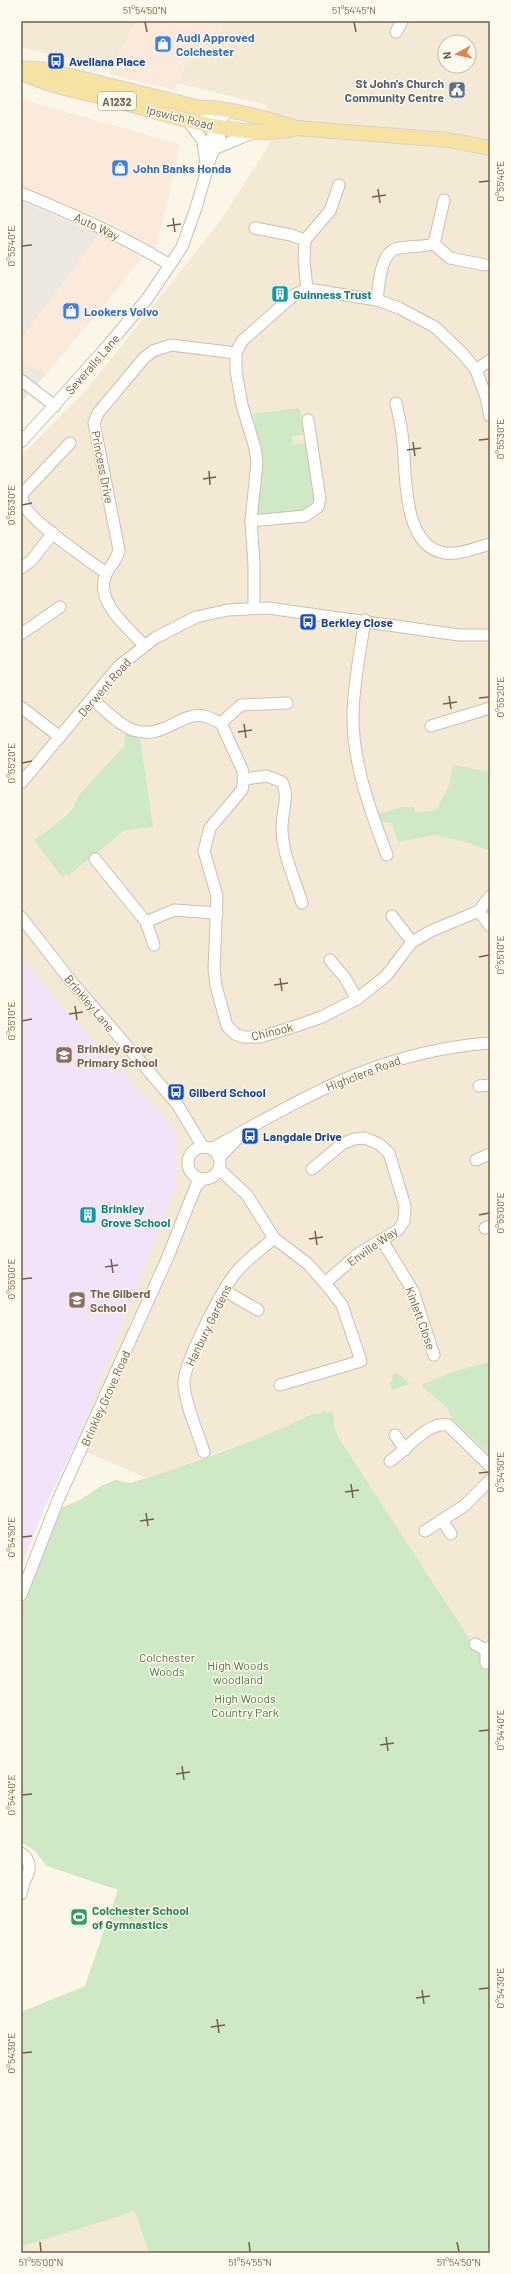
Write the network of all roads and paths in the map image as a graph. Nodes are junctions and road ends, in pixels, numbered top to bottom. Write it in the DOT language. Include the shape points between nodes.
graph roads {
  1 [pos="402,21"];
  2 [pos="396,32"];
  3 [pos="21,68"];
  4 [pos="21,72"];
  5 [pos="200,108"];
  6 [pos="228,112"];
  7 [pos="187,120"];
  8 [pos="215,126"];
  9 [pos="296,128"];
  10 [pos="259,131"];
  11 [pos="490,148"];
  12 [pos="213,152"];
  13 [pos="207,173"];
  14 [pos="339,185"];
  15 [pos="21,193"];
  16 [pos="444,200"];
  17 [pos="255,228"];
  18 [pos="305,240"];
  19 [pos="434,244"];
  20 [pos="170,265"];
  21 [pos="485,265"];
  22 [pos="307,289"];
  23 [pos="377,300"];
  24 [pos="236,353"];
  25 [pos="490,360"];
  26 [pos="476,370"];
  27 [pos="21,380"];
  28 [pos="396,403"];
  29 [pos="55,406"];
  30 [pos="490,416"];
  31 [pos="308,420"];
  32 [pos="21,442"];
  33 [pos="70,442"];
  34 [pos="250,521"];
  35 [pos="53,533"];
  36 [pos="490,544"];
  37 [pos="21,568"];
  38 [pos="106,573"];
  39 [pos="60,606"];
  40 [pos="254,607"];
  41 [pos="365,620"];
  42 [pos="21,634"];
  43 [pos="490,635"];
  44 [pos="144,645"];
  45 [pos="93,700"];
  46 [pos="287,703"];
  47 [pos="21,707"];
  48 [pos="490,708"];
  49 [pos="221,723"];
  50 [pos="431,726"];
  51 [pos="60,737"];
  52 [pos="244,779"];
  53 [pos="21,783"];
  54 [pos="386,855"];
  55 [pos="96,859"];
  56 [pos="490,896"];
  57 [pos="302,903"];
  58 [pos="479,911"];
  59 [pos="217,913"];
  60 [pos="392,916"];
  61 [pos="21,917"];
  62 [pos="146,922"];
  63 [pos="490,926"];
  64 [pos="412,942"];
  65 [pos="154,945"];
  66 [pos="330,960"];
  67 [pos="357,999"];
  68 [pos="490,1043"];
  69 [pos="246,1130"];
  70 [pos="203,1148"];
  71 [pos="490,1154"];
  72 [pos="476,1160"];
  73 [pos="219,1164"];
  74 [pos="312,1169"];
  75 [pos="192,1174"];
  76 [pos="207,1178"];
  77 [pos="233,1182"];
  78 [pos="191,1202"];
  79 [pos="274,1238"];
  80 [pos="382,1240"];
  81 [pos="324,1283"];
  82 [pos="225,1291"];
  83 [pos="258,1310"];
  84 [pos="434,1355"];
  85 [pos="280,1385"];
  86 [pos="395,1435"];
  87 [pos="405,1450"];
  88 [pos="204,1452"];
  89 [pos="390,1460"];
  90 [pos="490,1466"];
  91 [pos="490,1480"];
  92 [pos="442,1520"];
  93 [pos="425,1531"];
  94 [pos="451,1534"];
  95 [pos="21,1595"];
  96 [pos="475,1644"];
  97 [pos="488,1648"];
  98 [pos="486,1663"];
  99 [pos="21,1853"];
  100 [pos="23,1881"];
  101 [pos="21,1894"];
  1 -- 2 [label="street"];
  3 -- 5 [label="main road, Ipswich Road / A1232" via="47,70"];
  4 -- 7 [label="main road, Ipswich Road / A1232" via="79,91"];
  5 -- 6 [label="main road, Ipswich Road / A1232"];
  5 -- 8 [label="street"];
  6 -- 8 [label="street"];
  6 -- 9 [label="main road, Ipswich Road / A1232" via="281,122"];
  7 -- 8 [label="main road, Ipswich Road / A1232"];
  7 -- 13 [label="street, Severalls Lane" via="204,141"];
  8 -- 10 [label="main road, Ipswich Road / A1232"];
  8 -- 12 [label="street, Severalls Lane" via="220,133"];
  9 -- 10 [label="main road, Ipswich Road / A1232" via="284,132"];
  9 -- 11 [label="main road, Ipswich Road / A1232" via="441,139"];
  10 -- 12 [label="street"];
  12 -- 13 [label="street, Severalls Lane"];
  13 -- 20 [label="street, Severalls Lane" via="182,247"];
  14 -- 18 [label="street" via="330,211"];
  15 -- 20 [label="street, Auto Way" via="136,244"];
  16 -- 19 [label="street"];
  17 -- 18 [label="street"];
  18 -- 22 [label="street"];
  19 -- 21 [label="street" via="450,258"];
  19 -- 23 [label="street" via="390,251"];
  20 -- 29 [label="street, Severalls Lane" via="147,300"];
  22 -- 23 [label="street"];
  22 -- 24 [label="street" via="294,295 242,341"];
  23 -- 26 [label="street" via="399,308 435,327"];
  24 -- 34 [label="street" via="236,371 242,405 257,462"];
  24 -- 38 [label="street, Princess Drive" via="171,345 153,351 144,358 98,413 94,423 119,550 117,561"];
  25 -- 26 [label="street"];
  26 -- 30 [label="street"];
  27 -- 29 [label="street"];
  28 -- 36 [label="street" via="403,440 406,490 421,539 430,548 446,553"];
  29 -- 32 [label="street, Severalls Lane"];
  31 -- 34 [label="street" via="320,499 318,507 305,516"];
  33 -- 35 [label="street" via="23,493 23,503 30,514"];
  34 -- 40 [label="street"];
  35 -- 37 [label="street" via="31,561"];
  35 -- 38 [label="street"];
  38 -- 44 [label="street, Princess Drive" via="102,589 108,605"];
  39 -- 42 [label="street"];
  40 -- 41 [label="street, Derwent Road"];
  40 -- 44 [label="street, Derwent Road" via="196,617 171,628"];
  41 -- 43 [label="street, Derwent Road" via="459,635"];
  41 -- 54 [label="street" via="354,695 356,749 358,767"];
  44 -- 45 [label="street, Derwent Road" via="120,666"];
  45 -- 49 [label="street" via="121,723 148,733 164,730 189,717 204,716"];
  45 -- 51 [label="street, Derwent Road"];
  46 -- 49 [label="street" via="241,705"];
  47 -- 51 [label="street"];
  48 -- 50 [label="street"];
  49 -- 52 [label="street"];
  51 -- 53 [label="street, Derwent Road"];
  52 -- 57 [label="street" via="267,776 282,782 285,787 282,831"];
  52 -- 59 [label="street, Chinook" via="242,790 210,828 206,839 204,851 218,896"];
  55 -- 62 [label="street"];
  56 -- 58 [label="street"];
  58 -- 63 [label="street"];
  58 -- 64 [label="street, Chinook" via="431,930"];
  59 -- 62 [label="street" via="174,910"];
  59 -- 67 [label="street, Chinook" via="214,969 216,986 227,1026 235,1034 244,1037 275,1032 322,1017"];
  60 -- 64 [label="street"];
  61 -- 70 [label="street, Brinkley Lane" via="70,980 177,1104"];
  62 -- 65 [label="street"];
  64 -- 67 [label="street, Chinook" via="386,976"];
  66 -- 67 [label="street" via="345,978"];
  68 -- 69 [label="street, Highclere Road" via="460,1045 389,1061 329,1085"];
  69 -- 70 [label="street, Highclere Road"];
  69 -- 73 [label="street, Highclere Road"];
  70 -- 73 [label="street"];
  70 -- 75 [label="street" via="189,1157 188,1163"];
  71 -- 72 [label="street"];
  73 -- 76 [label="street"];
  73 -- 77 [label="street"];
  74 -- 80 [label="street, Enville Way" via="342,1144 354,1139 365,1138 379,1144 389,1153 405,1206 404,1221 398,1230"];
  75 -- 76 [label="street"];
  75 -- 78 [label="street, Brinkley Grove Road" via="189,1186"];
  76 -- 77 [label="street"];
  76 -- 78 [label="street, Brinkley Grove Road" via="196,1186"];
  77 -- 79 [label="street" via="254,1205"];
  78 -- 95 [label="street, Brinkley Grove Road" via="58,1500"];
  79 -- 81 [label="street" via="308,1264"];
  79 -- 82 [label="street, Hanbury Gardens" via="234,1274"];
  80 -- 81 [label="street, Enville Way" via="358,1254"];
  80 -- 84 [label="street, Kinlett Close" via="413,1291"];
  81 -- 85 [label="street" via="342,1305 361,1361"];
  82 -- 83 [label="street"];
  82 -- 88 [label="street, Hanbury Gardens" via="203,1330 185,1373 186,1398"];
  86 -- 87 [label="street"];
  87 -- 89 [label="street"];
  87 -- 90 [label="street" via="432,1426 448,1425"];
  91 -- 92 [label="street" via="464,1506"];
  92 -- 93 [label="street"];
  92 -- 94 [label="street"];
  96 -- 97 [label="street"];
  97 -- 98 [label="street"];
  99 -- 100 [label="street" via="27,1858 30,1867"];
  100 -- 101 [label="street"];
}
